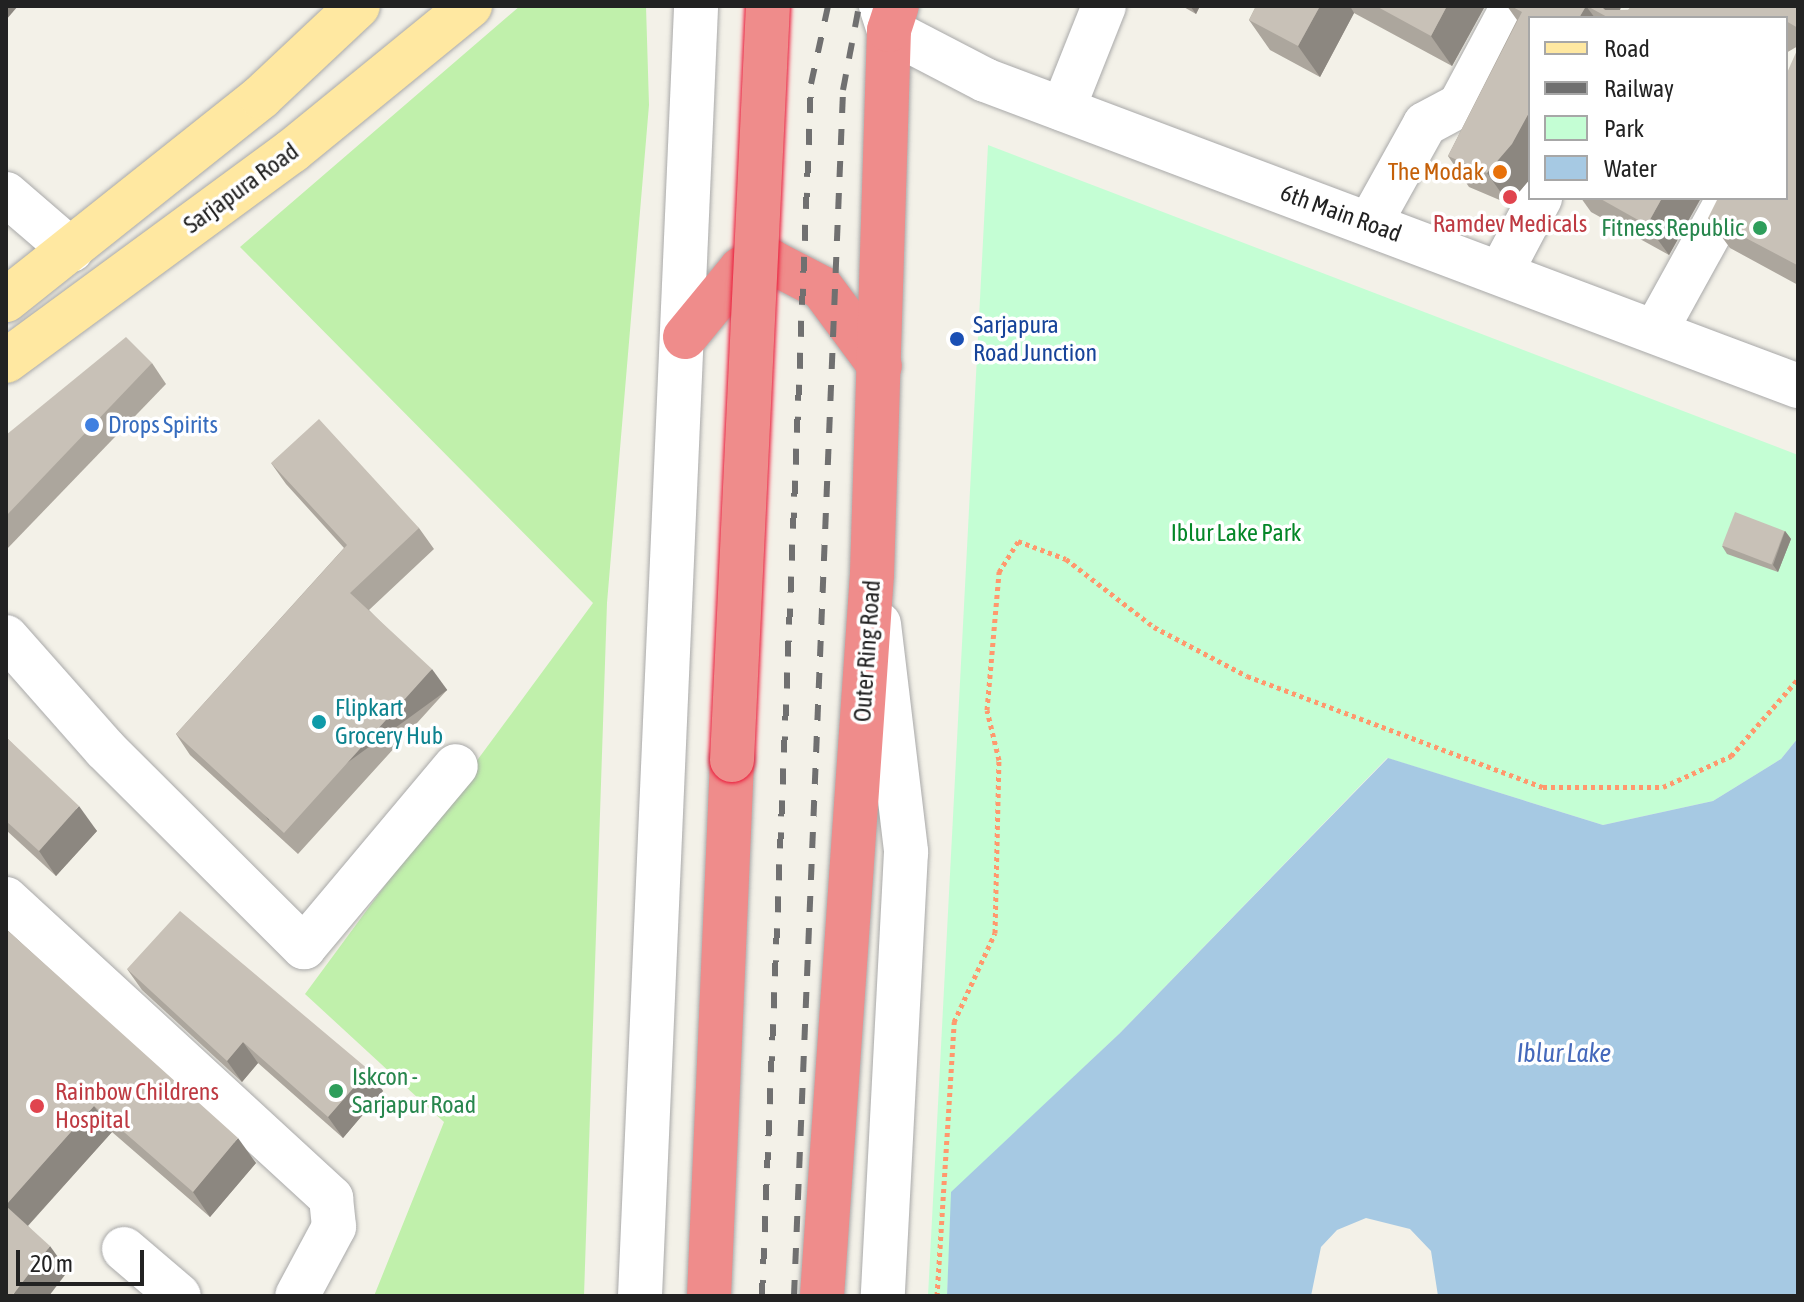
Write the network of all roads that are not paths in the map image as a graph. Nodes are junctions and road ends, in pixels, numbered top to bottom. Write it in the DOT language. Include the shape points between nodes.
graph roads {
  1 [pos="358,6"];
  2 [pos="470,6"];
  3 [pos="696,6"];
  4 [pos="768,6"];
  5 [pos="1104,6"];
  6 [pos="1513,6"];
  7 [pos="889,14"];
  8 [pos="1063,109"];
  9 [pos="6,194"];
  10 [pos="1539,200"];
  11 [pos="1728,200"];
  12 [pos="1370,223"];
  13 [pos="71,250"];
  14 [pos="1501,272"];
  15 [pos="6,300"];
  16 [pos="1656,330"];
  17 [pos="685,337"];
  18 [pos="6,361"];
  19 [pos="880,366"];
  20 [pos="1798,386"];
  21 [pos="872,574"];
  22 [pos="6,637"];
  23 [pos="456,766"];
  24 [pos="6,899"];
  25 [pos="124,1249"];
  26 [pos="179,1296"];
  27 [pos="297,1296"];
  28 [pos="640,1296"];
  29 [pos="709,1296"];
  30 [pos="822,1296"];
  31 [pos="883,1296"];
  1 -- 13 [label="main road" via="261,97"];
  2 -- 18 [label="main road, Sarjapura Road" via="292,151"];
  3 -- 17 [label="street"];
  4 -- 29 [label="highway, bridge"];
  5 -- 8 [label="street"];
  6 -- 12 [label="street" via="1460,105 1425,124"];
  7 -- 8 [label="street, 6th Main Road" via="948,63"];
  7 -- 19 [label="highway, Outer Ring Road"];
  8 -- 12 [label="street, 6th Main Road"];
  9 -- 13 [label="street"];
  10 -- 14 [label="street"];
  11 -- 16 [label="street"];
  12 -- 14 [label="street, 6th Main Road"];
  13 -- 15 [label="main road"];
  14 -- 16 [label="street, 6th Main Road"];
  16 -- 20 [label="street, 6th Main Road"];
  17 -- 19 [label="highway" via="741,269 772,262 822,288"];
  17 -- 28 [label="street"];
  19 -- 21 [label="highway, Outer Ring Road"];
  21 -- 30 [label="highway, Outer Ring Road"];
  21 -- 31 [label="street" via="906,852"];
  22 -- 23 [label="street" via="105,749 304,947"];
  24 -- 27 [label="street" via="331,1198 334,1227"];
  25 -- 26 [label="street"];
}
